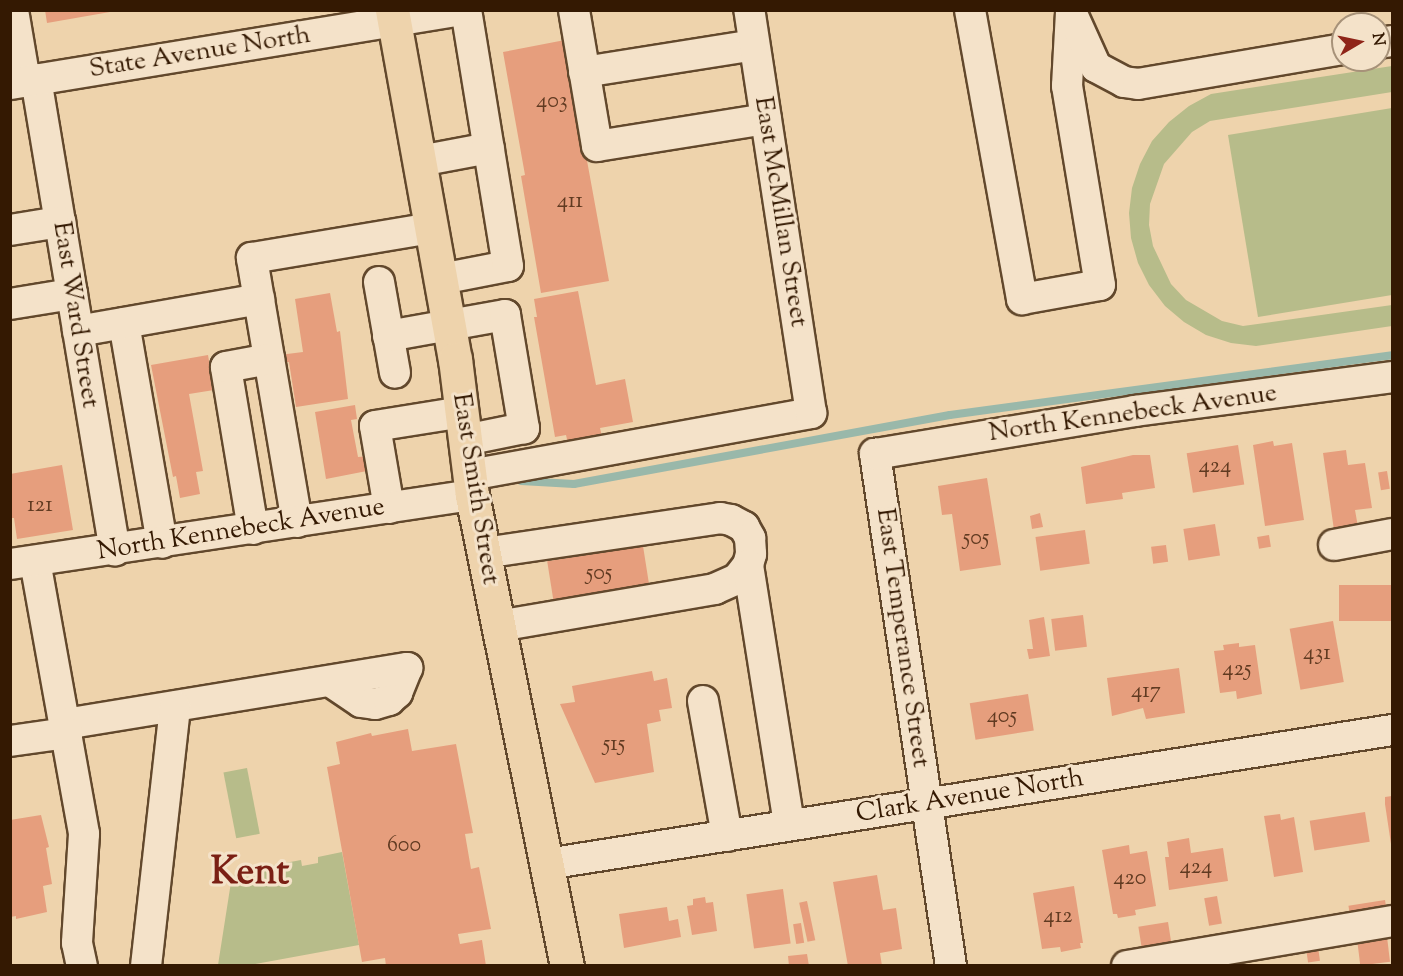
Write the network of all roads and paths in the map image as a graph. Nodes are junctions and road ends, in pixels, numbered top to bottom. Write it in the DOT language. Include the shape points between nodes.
graph roads {
  1 [pos="13,10"];
  2 [pos="461,10"];
  3 [pos="466,10"];
  4 [pos="574,10"];
  5 [pos="749,10"];
  6 [pos="970,10"];
  7 [pos="1074,11"];
  8 [pos="393,16"];
  9 [pos="754,45"];
  10 [pos="1331,51"];
  11 [pos="584,72"];
  12 [pos="24,81"];
  13 [pos="766,119"];
  14 [pos="489,148"];
  15 [pos="420,161"];
  16 [pos="60,222"];
  17 [pos="432,228"];
  18 [pos="10,230"];
  19 [pos="441,279"];
  20 [pos="379,282"];
  21 [pos="72,294"];
  22 [pos="259,299"];
  23 [pos="10,304"];
  24 [pos="124,323"];
  25 [pos="449,325"];
  26 [pos="78,331"];
  27 [pos="388,336"];
  28 [pos="269,359"];
  29 [pos="395,373"];
  30 [pos="1392,377"];
  31 [pos="811,413"];
  32 [pos="464,426"];
  33 [pos="875,454"];
  34 [pos="471,485"];
  35 [pos="389,508"];
  36 [pos="297,522"];
  37 [pos="253,529"];
  38 [pos="1392,534"];
  39 [pos="162,543"];
  40 [pos="1334,544"];
  41 [pos="115,550"];
  42 [pos="484,553"];
  43 [pos="23,562"];
  44 [pos="748,565"];
  45 [pos="499,626"];
  46 [pos="330,681"];
  47 [pos="703,701"];
  48 [pos="175,707"];
  49 [pos="66,729"];
  50 [pos="1392,730"];
  51 [pos="10,741"];
  52 [pos="927,804"];
  53 [pos="789,825"];
  54 [pos="727,836"];
  55 [pos="548,864"];
  56 [pos="1392,921"];
  57 [pos="82,966"];
  58 [pos="146,966"];
  59 [pos="567,966"];
  60 [pos="951,966"];
  61 [pos="1127,966"];
  1 -- 12 [label="street, East Ward Street"];
  2 -- 8 [label="street, State Avenue North"];
  3 -- 14 [label="street"];
  4 -- 11 [label="street"];
  5 -- 9 [label="street, East McMillan Street"];
  6 -- 7 [label="street" via="1022,299 1100,285 1067,86"];
  7 -- 10 [label="street" via="1096,67 1124,82 1138,84"];
  8 -- 12 [label="street, State Avenue North"];
  8 -- 15 [label="main road, East Smith Street"];
  9 -- 11 [label="street"];
  9 -- 13 [label="street, East McMillan Street"];
  11 -- 13 [label="street" via="597,146"];
  12 -- 16 [label="street, East Ward Street"];
  13 -- 31 [label="street, East McMillan Street"];
  14 -- 15 [label="street"];
  14 -- 19 [label="street" via="508,266"];
  15 -- 17 [label="main road, East Smith Street"];
  16 -- 18 [label="street"];
  16 -- 21 [label="street, East Ward Street"];
  17 -- 19 [label="main road, East Smith Street"];
  17 -- 22 [label="street" via="252,258"];
  19 -- 25 [label="main road, East Smith Street"];
  20 -- 27 [label="street"];
  21 -- 23 [label="street"];
  21 -- 26 [label="street, East Ward Street"];
  22 -- 24 [label="street"];
  22 -- 28 [label="street"];
  24 -- 26 [label="street"];
  24 -- 39 [label="street"];
  25 -- 27 [label="street"];
  25 -- 32 [label="main road, East Smith Street"];
  25 -- 32 [label="street" via="505,315 524,428"];
  26 -- 41 [label="street, East Ward Street"];
  27 -- 29 [label="street"];
  28 -- 36 [label="street"];
  28 -- 37 [label="street" via="226,368"];
  30 -- 33 [label="street, North Kennebeck Avenue" via="1135,411"];
  31 -- 34 [label="street, North Kennebeck Avenue"];
  32 -- 34 [label="main road, East Smith Street"];
  32 -- 35 [label="street" via="375,426"];
  33 -- 52 [label="street, East Temperance Street"];
  34 -- 35 [label="street, North Kennebeck Avenue"];
  34 -- 42 [label="main road, East Smith Street"];
  35 -- 36 [label="street, North Kennebeck Avenue"];
  36 -- 37 [label="street, North Kennebeck Avenue"];
  37 -- 39 [label="street, North Kennebeck Avenue"];
  38 -- 40 [label="street"];
  39 -- 41 [label="street, North Kennebeck Avenue"];
  41 -- 43 [label="street, North Kennebeck Avenue"];
  42 -- 44 [label="street" via="720,518 744,527 750,538"];
  42 -- 45 [label="main road, East Smith Street"];
  43 -- 49 [label="street"];
  44 -- 45 [label="street" via="736,579 715,589"];
  44 -- 53 [label="street"];
  45 -- 55 [label="main road, East Smith Street"];
  46 -- 48 [label="street"];
  47 -- 54 [label="street"];
  48 -- 49 [label="street"];
  48 -- 58 [label="street"];
  49 -- 51 [label="street"];
  49 -- 57 [label="street" via="84,834 77,943"];
  50 -- 52 [label="street, Clark Avenue North"];
  52 -- 53 [label="street, Clark Avenue North"];
  52 -- 60 [label="street, East Temperance Street"];
  53 -- 54 [label="street, Clark Avenue North"];
  54 -- 55 [label="street, Clark Avenue North"];
  55 -- 59 [label="main road, East Smith Street"];
  56 -- 61 [label="street"];
}
